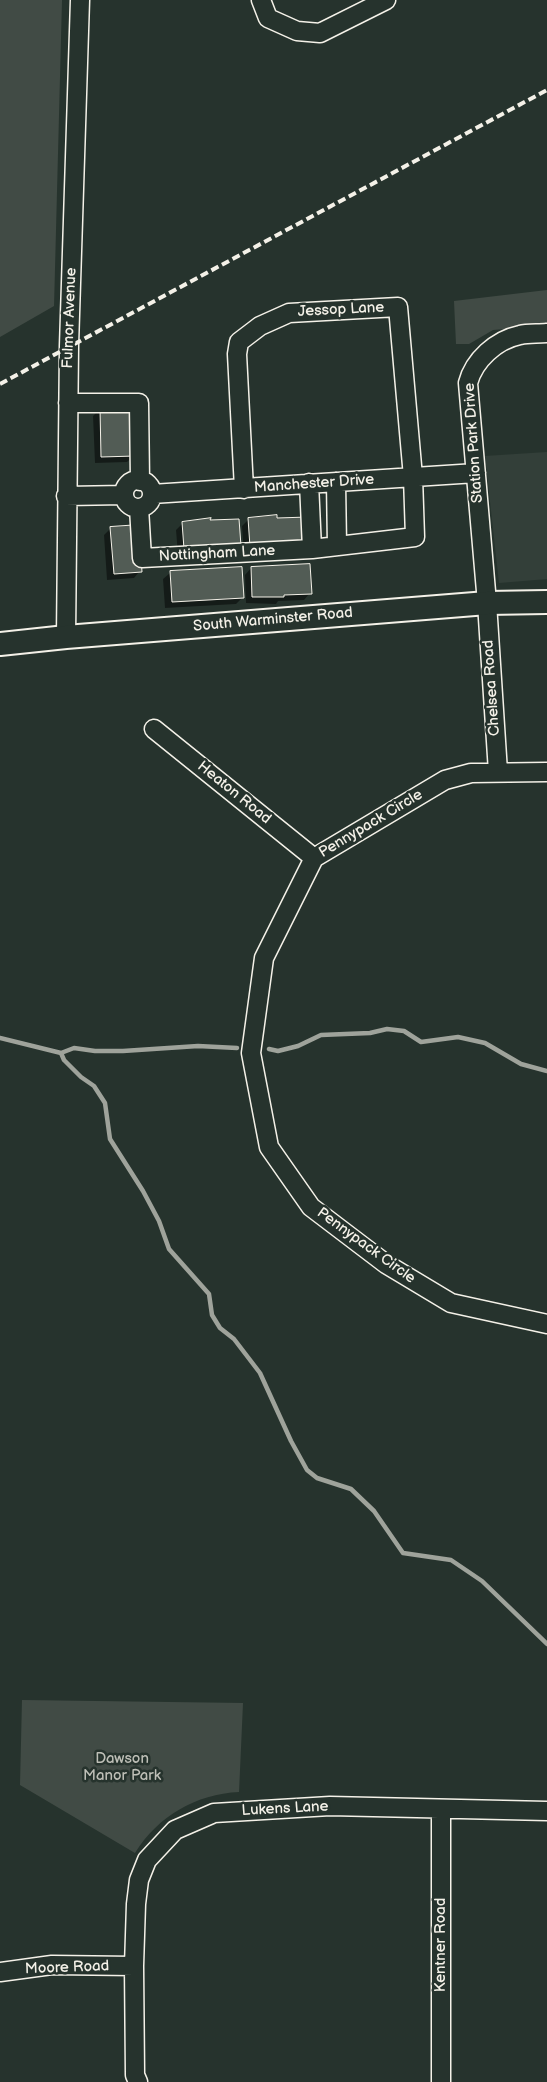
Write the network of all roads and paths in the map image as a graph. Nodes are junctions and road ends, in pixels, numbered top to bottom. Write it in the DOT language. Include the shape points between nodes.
graph roads {
  1 [pos="80,0"];
  2 [pos="261,0"];
  3 [pos="386,0"];
  4 [pos="547,333"];
  5 [pos="68,403"];
  6 [pos="476,472"];
  7 [pos="413,477"];
  8 [pos="140,480"];
  9 [pos="336,482"];
  10 [pos="309,483"];
  11 [pos="244,489"];
  12 [pos="152,494"];
  13 [pos="124,495"];
  14 [pos="66,496"];
  15 [pos="139,508"];
  16 [pos="337,546"];
  17 [pos="312,549"];
  18 [pos="547,602"];
  19 [pos="487,603"];
  20 [pos="66,637"];
  21 [pos="0,644"];
  22 [pos="154,728"];
  23 [pos="498,772"];
  24 [pos="547,772"];
  25 [pos="314,858"];
  26 [pos="547,1324"];
  27 [pos="441,1809"];
  28 [pos="547,1811"];
  29 [pos="134,1966"];
  30 [pos="0,1972"];
  31 [pos="138,2082"];
  32 [pos="441,2082"];
  1 -- 5 [label="street, Fulmor Avenue"];
  2 -- 3 [label="street" via="268,18 297,31 320,33"];
  4 -- 6 [label="street, Station Park Drive" via="520,335 505,341 477,362 470,373 468,383"];
  5 -- 8 [label="street" via="139,403"];
  5 -- 14 [label="street, Fulmor Avenue"];
  6 -- 7 [label="street, Manchester Drive"];
  6 -- 19 [label="street, Station Park Drive"];
  7 -- 9 [label="street, Manchester Drive"];
  7 -- 11 [label="street, Jessop Lane" via="398,307 289,313 260,326 239,342"];
  7 -- 16 [label="street" via="415,537"];
  8 -- 12 [label="street" via="148,485"];
  8 -- 13 [label="street" via="131,483"];
  9 -- 10 [label="street, Manchester Drive"];
  9 -- 16 [label="street"];
  10 -- 11 [label="street, Manchester Drive"];
  10 -- 17 [label="street"];
  11 -- 12 [label="street, Manchester Drive"];
  12 -- 15 [label="street" via="150,502"];
  13 -- 14 [label="street"];
  13 -- 15 [label="street" via="127,503"];
  14 -- 20 [label="street, Fulmor Avenue"];
  15 -- 17 [label="street, Nottingham Lane" via="142,558"];
  16 -- 17 [label="street"];
  18 -- 19 [label="street, South Warminster Road"];
  19 -- 20 [label="street, South Warminster Road"];
  19 -- 23 [label="street, Chelsea Road"];
  20 -- 21 [label="street, South Warminster Road"];
  22 -- 25 [label="street, Heaton Road"];
  23 -- 24 [label="street, Pennypack Circle"];
  23 -- 25 [label="street, Pennypack Circle" via="471,773 445,780"];
  25 -- 26 [label="street, Pennypack Circle" via="264,958 251,1053 269,1147 311,1207 386,1264 451,1303"];
  27 -- 28 [label="street, Lukens Lane"];
  27 -- 29 [label="street, Lukens Lane" via="330,1806 214,1813 175,1830 147,1860 139,1880"];
  27 -- 32 [label="street, Kentner Road"];
  29 -- 30 [label="street, Moore Road" via="52,1965"];
  29 -- 31 [label="street, Lukens Lane" via="135,2075"];
}
